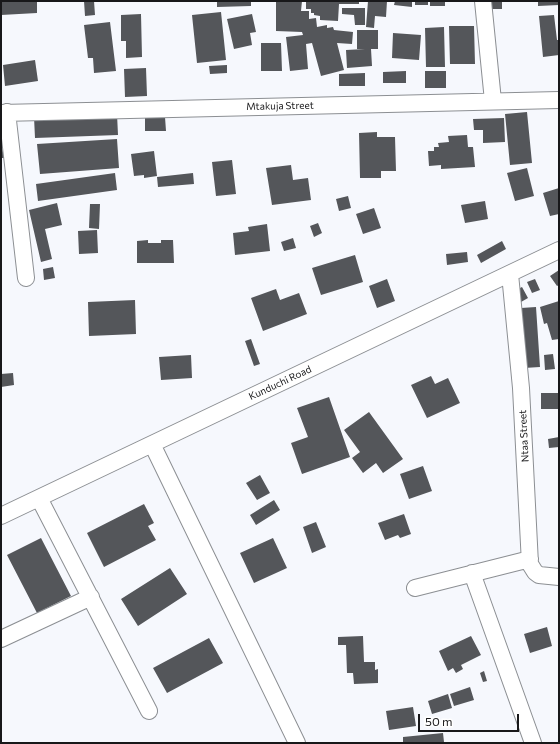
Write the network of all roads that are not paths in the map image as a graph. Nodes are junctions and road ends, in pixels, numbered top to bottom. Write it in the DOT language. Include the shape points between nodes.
graph roads {
  1 [pos="484,1"];
  2 [pos="493,100"];
  3 [pos="559,100"];
  4 [pos="4,113"];
  5 [pos="559,250"];
  6 [pos="510,274"];
  7 [pos="26,278"];
  8 [pos="152,444"];
  9 [pos="40,498"];
  10 [pos="1,516"];
  11 [pos="530,559"];
  12 [pos="472,573"];
  13 [pos="559,577"];
  14 [pos="415,588"];
  15 [pos="91,597"];
  16 [pos="1,639"];
  17 [pos="149,711"];
  18 [pos="297,743"];
  19 [pos="533,743"];
  1 -- 2 [label="street"];
  2 -- 3 [label="street, Mtakuja Street"];
  2 -- 4 [label="street, Mtakuja Street"];
  4 -- 7 [label="street"];
  5 -- 6 [label="street, Kunduchi Road"];
  6 -- 8 [label="street, Kunduchi Road"];
  6 -- 11 [label="street, Ntaa Street" via="521,388"];
  8 -- 9 [label="street, Kunduchi Road"];
  8 -- 18 [label="street"];
  9 -- 10 [label="street, Kunduchi Road"];
  9 -- 15 [label="street"];
  11 -- 12 [label="street"];
  11 -- 13 [label="street" via="535,572 544,576"];
  12 -- 14 [label="street"];
  12 -- 19 [label="street"];
  15 -- 16 [label="street"];
  15 -- 17 [label="street"];
}
